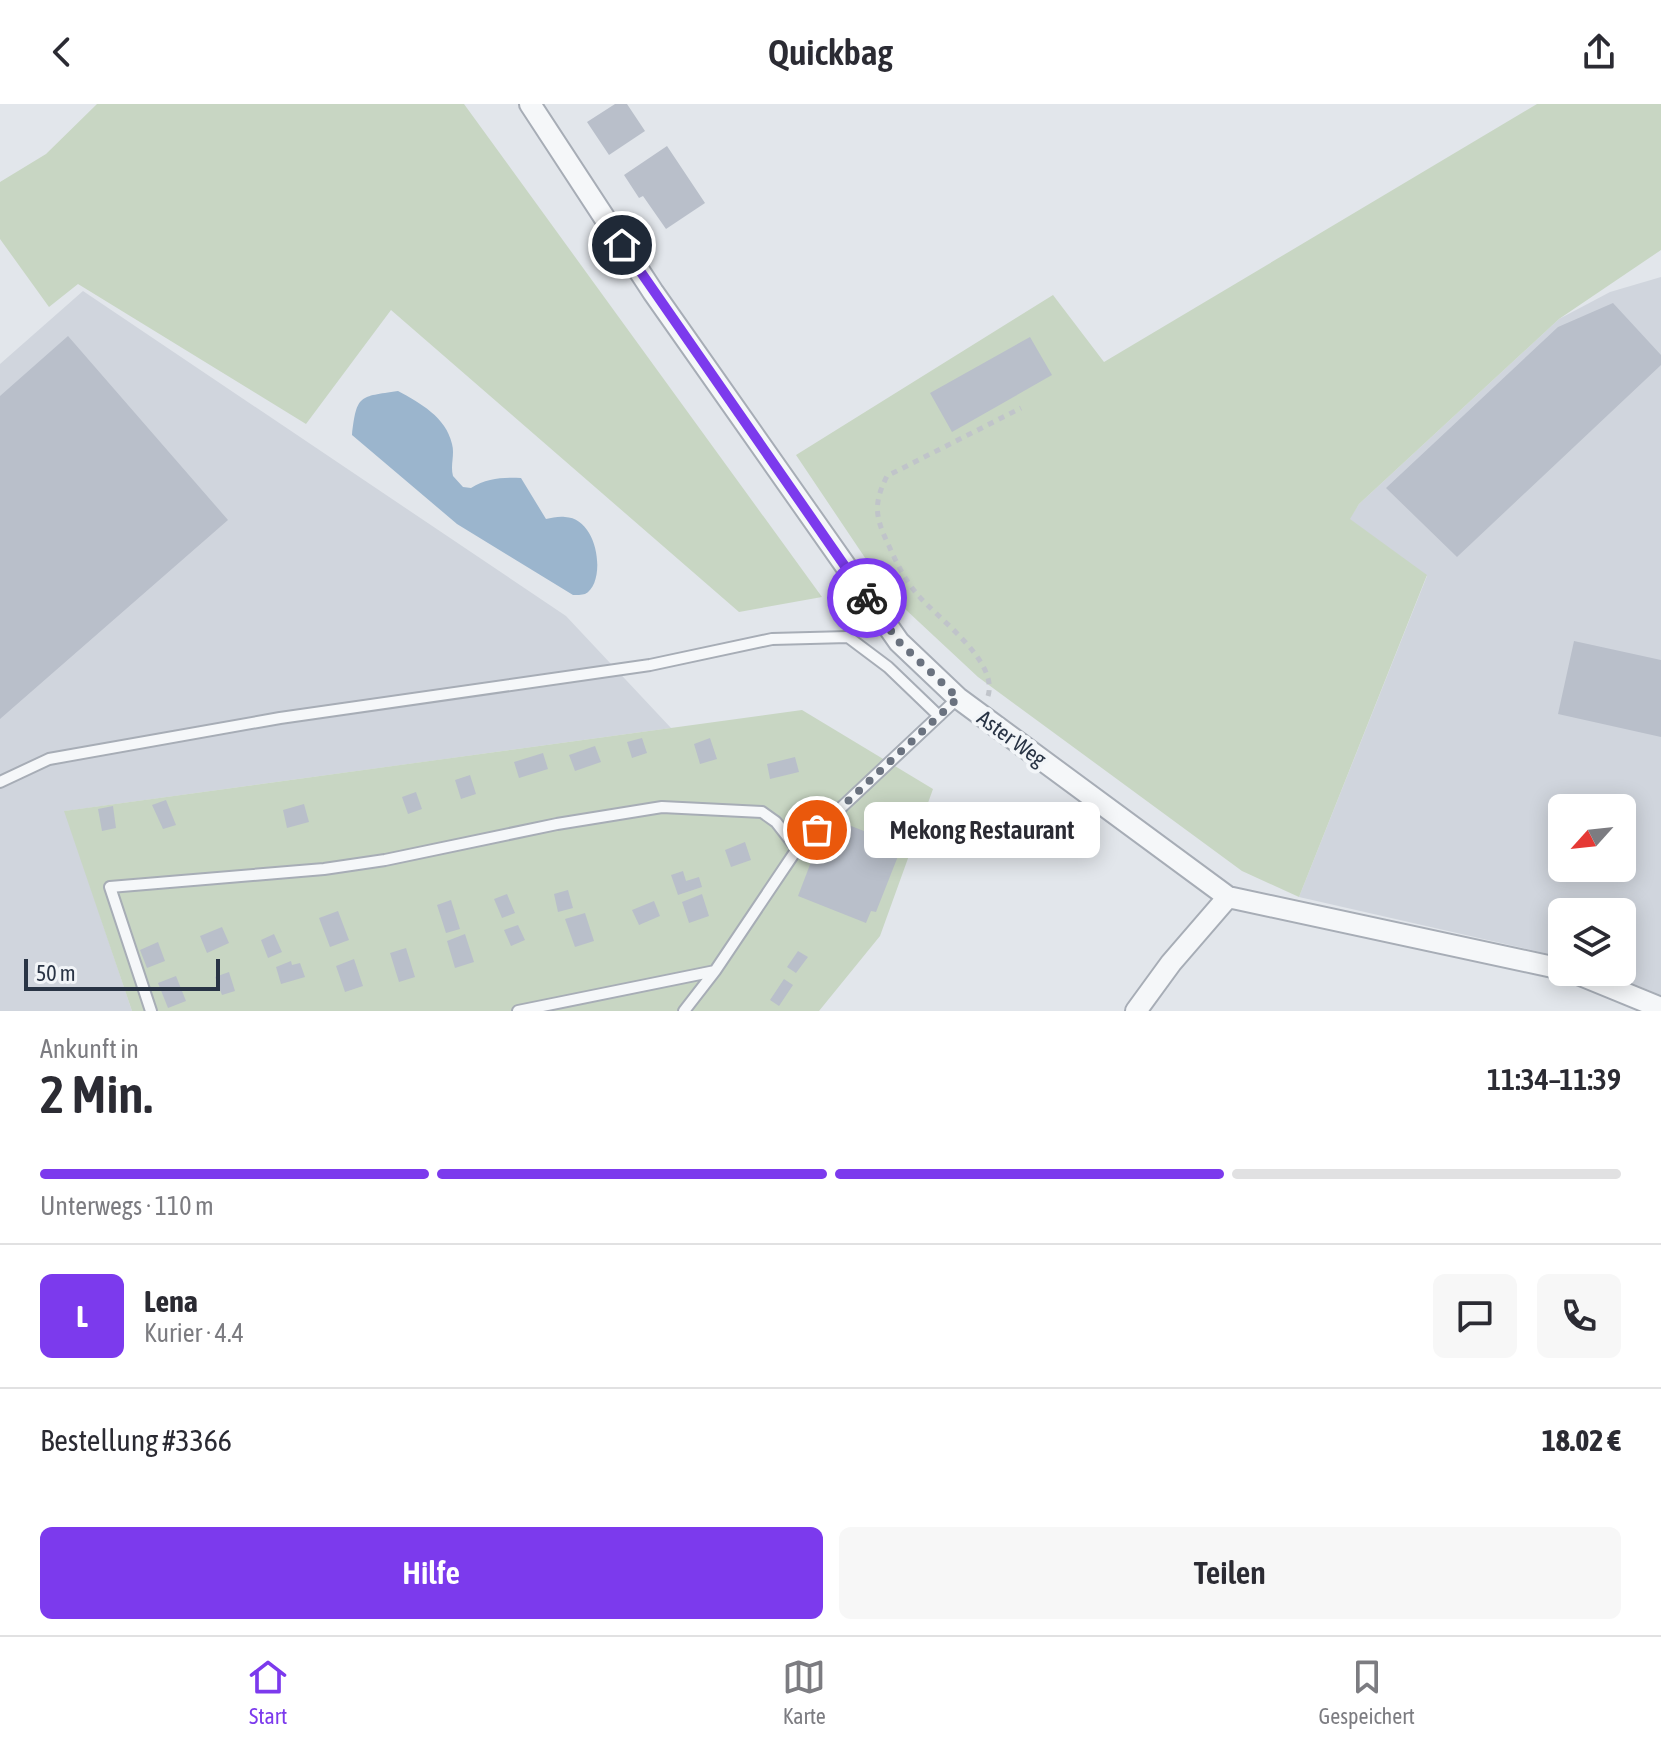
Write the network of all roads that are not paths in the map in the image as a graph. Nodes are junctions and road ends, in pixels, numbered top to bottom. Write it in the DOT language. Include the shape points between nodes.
graph roads {
  1 [pos="530,104"];
  2 [pos="958,698"];
  3 [pos="939,716"];
  4 [pos="0,782"];
  5 [pos="797,849"];
  6 [pos="1228,897"];
  7 [pos="1548,966"];
  8 [pos="715,971"];
  9 [pos="1607,986"];
  10 [pos="1661,1008"];
  11 [pos="151,1011"];
  12 [pos="518,1011"];
  13 [pos="684,1011"];
  14 [pos="1136,1011"];
  1 -- 2 [label="street, Aster Weg" via="653,292 899,642"];
  2 -- 3 [label="lane"];
  2 -- 6 [label="street, Aster Weg"];
  3 -- 4 [label="lane" via="848,637 772,639 650,665 280,718 49,759"];
  3 -- 5 [label="lane"];
  5 -- 8 [label="lane"];
  5 -- 11 [label="lane" via="762,812 662,807 324,869 110,887"];
  6 -- 7 [label="street, Aster Weg"];
  6 -- 14 [label="street"];
  8 -- 12 [label="lane"];
  8 -- 13 [label="lane"];
  9 -- 10 [label="street"];
}
